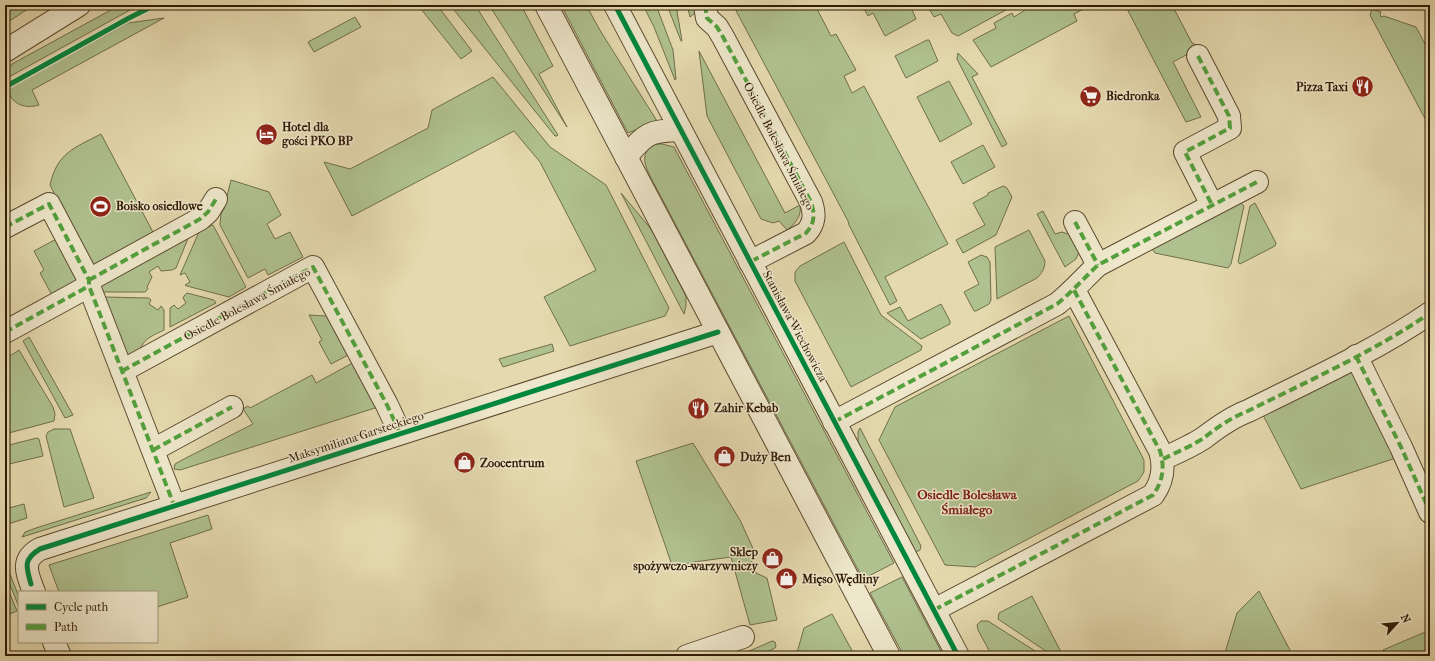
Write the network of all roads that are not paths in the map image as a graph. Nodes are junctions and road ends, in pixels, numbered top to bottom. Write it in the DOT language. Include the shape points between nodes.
graph roads {
  1 [pos="79,5"];
  2 [pos="546,5"];
  3 [pos="615,5"];
  4 [pos="705,5"];
  5 [pos="5,51"];
  6 [pos="1198,56"];
  7 [pos="680,130"];
  8 [pos="626,157"];
  9 [pos="1257,182"];
  10 [pos="216,199"];
  11 [pos="1212,205"];
  12 [pos="1075,222"];
  13 [pos="5,227"];
  14 [pos="750,262"];
  15 [pos="1098,265"];
  16 [pos="89,283"];
  17 [pos="1074,290"];
  18 [pos="1430,313"];
  19 [pos="5,332"];
  20 [pos="718,332"];
  21 [pos="1356,356"];
  22 [pos="122,370"];
  23 [pos="232,407"];
  24 [pos="834,422"];
  25 [pos="400,434"];
  26 [pos="153,450"];
  27 [pos="1163,459"];
  28 [pos="174,505"];
  29 [pos="1430,512"];
  30 [pos="32,588"];
  31 [pos="934,610"];
  32 [pos="743,637"];
  33 [pos="54,643"];
  34 [pos="60,656"];
  35 [pos="687,656"];
  36 [pos="889,656"];
  37 [pos="958,656"];
  1 -- 5 [label="street"];
  2 -- 8 [label="street"];
  3 -- 7 [label="street, Stanisława Wiechowicza"];
  4 -- 14 [label="street, Osiedle Bolesława Śmiałego" via="707,18 723,37 814,211 814,221 806,233"];
  6 -- 11 [label="street" via="1229,116 1230,128 1185,152"];
  7 -- 8 [label="street" via="660,130 648,134"];
  7 -- 14 [label="street, Stanisława Wiechowicza"];
  8 -- 20 [label="street"];
  9 -- 11 [label="street"];
  10 -- 16 [label="street" via="200,219"];
  11 -- 15 [label="street"];
  12 -- 15 [label="street"];
  13 -- 16 [label="street" via="50,204"];
  14 -- 24 [label="street, Stanisława Wiechowicza"];
  15 -- 17 [label="street"];
  16 -- 19 [label="street"];
  16 -- 22 [label="street"];
  17 -- 24 [label="street" via="1057,304"];
  17 -- 27 [label="street"];
  18 -- 21 [label="street"];
  20 -- 25 [label="street, Maksymiliana Garsteckiego"];
  20 -- 36 [label="street"];
  21 -- 27 [label="street" via="1241,414"];
  21 -- 29 [label="street" via="1402,447"];
  22 -- 25 [label="street, Osiedle Bolesława Śmiałego" via="313,267"];
  22 -- 26 [label="street"];
  23 -- 26 [label="street"];
  24 -- 31 [label="street, Stanisława Wiechowicza"];
  25 -- 28 [label="street, Maksymiliana Garsteckiego"];
  26 -- 28 [label="street"];
  27 -- 31 [label="street" via="1162,476 1153,495"];
  28 -- 30 [label="street, Maksymiliana Garsteckiego" via="33,553 27,564"];
  31 -- 37 [label="street, Stanisława Wiechowicza"];
  32 -- 35 [label="street"];
  33 -- 34 [label="street"];
}
